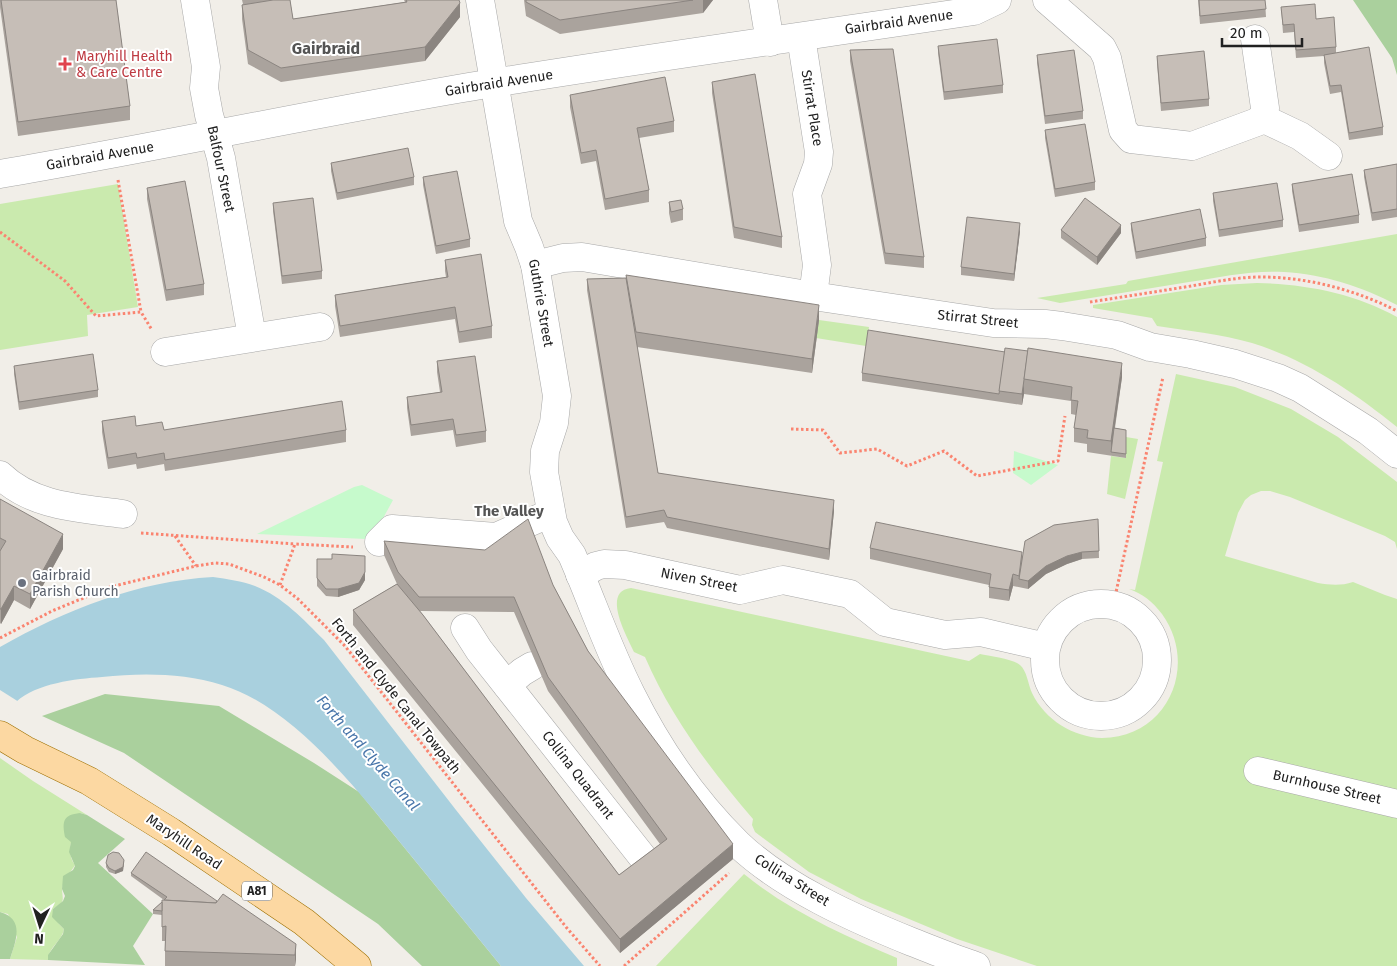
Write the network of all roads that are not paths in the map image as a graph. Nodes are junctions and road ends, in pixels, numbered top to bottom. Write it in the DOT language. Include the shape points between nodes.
graph roads {
  1 [pos="195,0"];
  2 [pos="480,0"];
  3 [pos="763,0"];
  4 [pos="997,0"];
  5 [pos="1047,0"];
  6 [pos="801,37"];
  7 [pos="1255,40"];
  8 [pos="770,42"];
  9 [pos="494,83"];
  10 [pos="1262,118"];
  11 [pos="215,133"];
  12 [pos="1328,156"];
  13 [pos="0,174"];
  14 [pos="535,265"];
  15 [pos="813,296"];
  16 [pos="320,326"];
  17 [pos="252,337"];
  18 [pos="165,352"];
  19 [pos="1397,454"];
  20 [pos="0,476"];
  21 [pos="551,513"];
  22 [pos="123,514"];
  23 [pos="378,542"];
  24 [pos="585,588"];
  25 [pos="465,628"];
  26 [pos="1046,647"];
  27 [pos="532,666"];
  28 [pos="507,685"];
  29 [pos="0,735"];
  30 [pos="1258,771"];
  31 [pos="1397,804"];
  32 [pos="648,864"];
  33 [pos="344,962"];
  34 [pos="976,966"];
  1 -- 11 [label="street, Balfour Street" via="206,67 204,88"];
  2 -- 9 [label="street, Guthrie Street"];
  3 -- 8 [label="street"];
  4 -- 6 [label="street, Gairbraid Avenue" via="974,11"];
  5 -- 10 [label="street" via="1102,48 1123,130 1131,139 1192,146 1243,129"];
  6 -- 8 [label="street, Gairbraid Avenue"];
  6 -- 15 [label="street, Stirrat Place" via="819,152 807,194 817,266"];
  7 -- 10 [label="street" via="1265,108"];
  8 -- 9 [label="street, Gairbraid Avenue"];
  9 -- 11 [label="street, Gairbraid Avenue"];
  9 -- 14 [label="street, Guthrie Street" via="518,221"];
  10 -- 12 [label="street" via="1300,136"];
  11 -- 13 [label="street, Gairbraid Avenue" via="114,155"];
  11 -- 17 [label="street, Balfour Street"];
  14 -- 15 [label="street, Stirrat Street" via="563,258 582,258"];
  14 -- 21 [label="street, Guthrie Street" via="556,396 544,463"];
  15 -- 19 [label="street, Stirrat Street" via="1001,324 1057,325 1235,364 1300,388 1348,417"];
  16 -- 17 [label="street"];
  17 -- 18 [label="street"];
  20 -- 22 [label="street" via="21,492 50,503"];
  21 -- 23 [label="street" via="496,537 392,529"];
  21 -- 24 [label="street, Guthrie Street" via="554,528 572,555"];
  24 -- 26 [label="street, Niven Street" via="596,566 604,564 625,565 740,590 783,580 850,594 885,622 945,635 981,632"];
  24 -- 34 [label="street, Collina Street" via="595,640 665,752 708,811 750,854 792,884 836,908"];
  25 -- 28 [label="street, Collina Quadrant"];
  26 -- 26 [label="street" via="1055,626 1072,612 1094,604 1113,606 1129,612 1143,623 1153,638 1157,665 1152,683 1142,699 1131,708 1113,715 1080,713 1060,700 1050,684 1045,666"];
  27 -- 28 [label="street"];
  28 -- 32 [label="street, Collina Quadrant"];
  29 -- 33 [label="main road, Maryhill Road / A81" via="89,781 171,832 304,922"];
  30 -- 31 [label="street, Burnhouse Street"];
}
